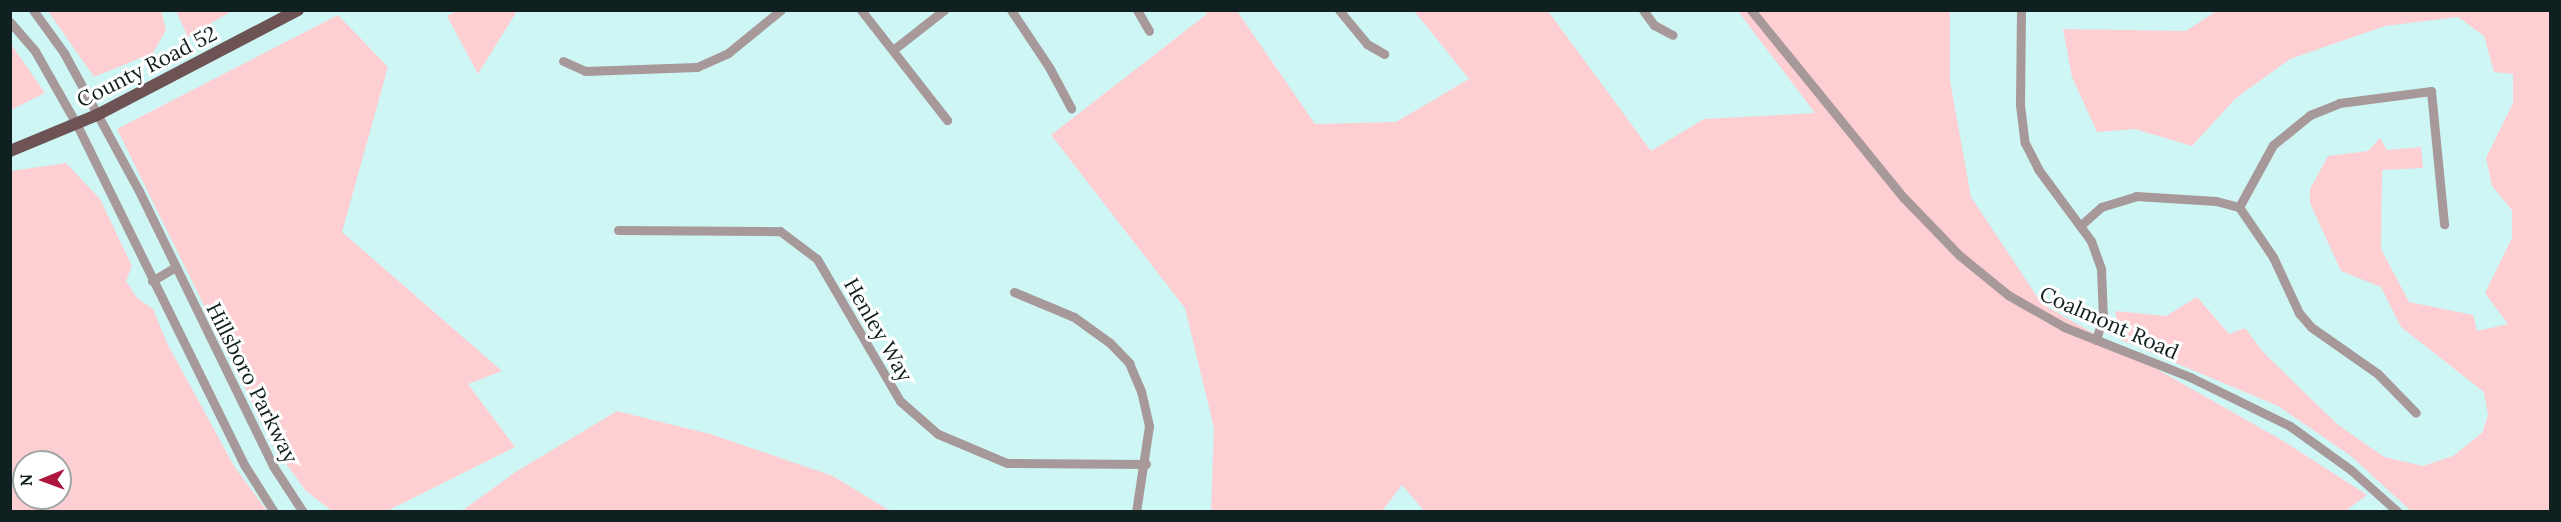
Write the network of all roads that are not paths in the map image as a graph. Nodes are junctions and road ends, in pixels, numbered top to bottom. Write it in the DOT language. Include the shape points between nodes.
graph roads {
  1 [pos="33,10"];
  2 [pos="298,10"];
  3 [pos="781,10"];
  4 [pos="861,10"];
  5 [pos="944,10"];
  6 [pos="1011,10"];
  7 [pos="1137,10"];
  8 [pos="1339,10"];
  9 [pos="1643,10"];
  10 [pos="1751,10"];
  11 [pos="2021,10"];
  12 [pos="10,22"];
  13 [pos="1149,31"];
  14 [pos="1673,35"];
  15 [pos="893,50"];
  16 [pos="1384,54"];
  17 [pos="563,61"];
  18 [pos="1071,108"];
  19 [pos="97,115"];
  20 [pos="947,120"];
  21 [pos="77,125"];
  22 [pos="10,152"];
  23 [pos="2239,207"];
  24 [pos="2444,224"];
  25 [pos="2080,226"];
  26 [pos="618,230"];
  27 [pos="175,267"];
  28 [pos="152,281"];
  29 [pos="1014,292"];
  30 [pos="2096,340"];
  31 [pos="2416,412"];
  32 [pos="1146,464"];
  33 [pos="274,512"];
  34 [pos="303,512"];
  35 [pos="1136,512"];
  36 [pos="2398,512"];
  1 -- 19 [label="street, Hillsboro Parkway" via="64,53"];
  2 -- 19 [label="main road, County Road 52"];
  3 -- 17 [label="street" via="729,53 697,67 585,71"];
  4 -- 15 [label="street"];
  5 -- 15 [label="street"];
  6 -- 18 [label="street"];
  7 -- 13 [label="street"];
  8 -- 16 [label="street" via="1366,44"];
  9 -- 14 [label="street" via="1658,29"];
  10 -- 30 [label="street, Coalmont Road" via="1858,144 1959,255 2040,315"];
  11 -- 25 [label="street" via="2020,105 2025,143 2038,169"];
  12 -- 21 [label="street, Hillsboro Parkway" via="34,51"];
  15 -- 20 [label="street"];
  19 -- 21 [label="main road, County Road 52"];
  19 -- 27 [label="street, Hillsboro Parkway"];
  21 -- 22 [label="main road, County Road 52"];
  21 -- 28 [label="street, Hillsboro Parkway"];
  23 -- 24 [label="street" via="2273,145 2310,115 2338,103 2431,91"];
  23 -- 25 [label="street" via="2136,196 2101,207"];
  23 -- 31 [label="street" via="2273,257 2311,327 2378,374"];
  25 -- 30 [label="street" via="2102,269 2103,318"];
  26 -- 32 [label="street, Henley Way" via="780,231 817,259 888,384 900,401 938,434 1008,463"];
  27 -- 28 [label="street"];
  27 -- 34 [label="street, Hillsboro Parkway" via="273,466"];
  28 -- 33 [label="street, Hillsboro Parkway" via="245,466"];
  29 -- 32 [label="street" via="1074,317 1110,343 1128,363 1147,412"];
  30 -- 36 [label="street, Coalmont Road" via="2223,392 2290,426 2351,470"];
  32 -- 35 [label="street"];
}
